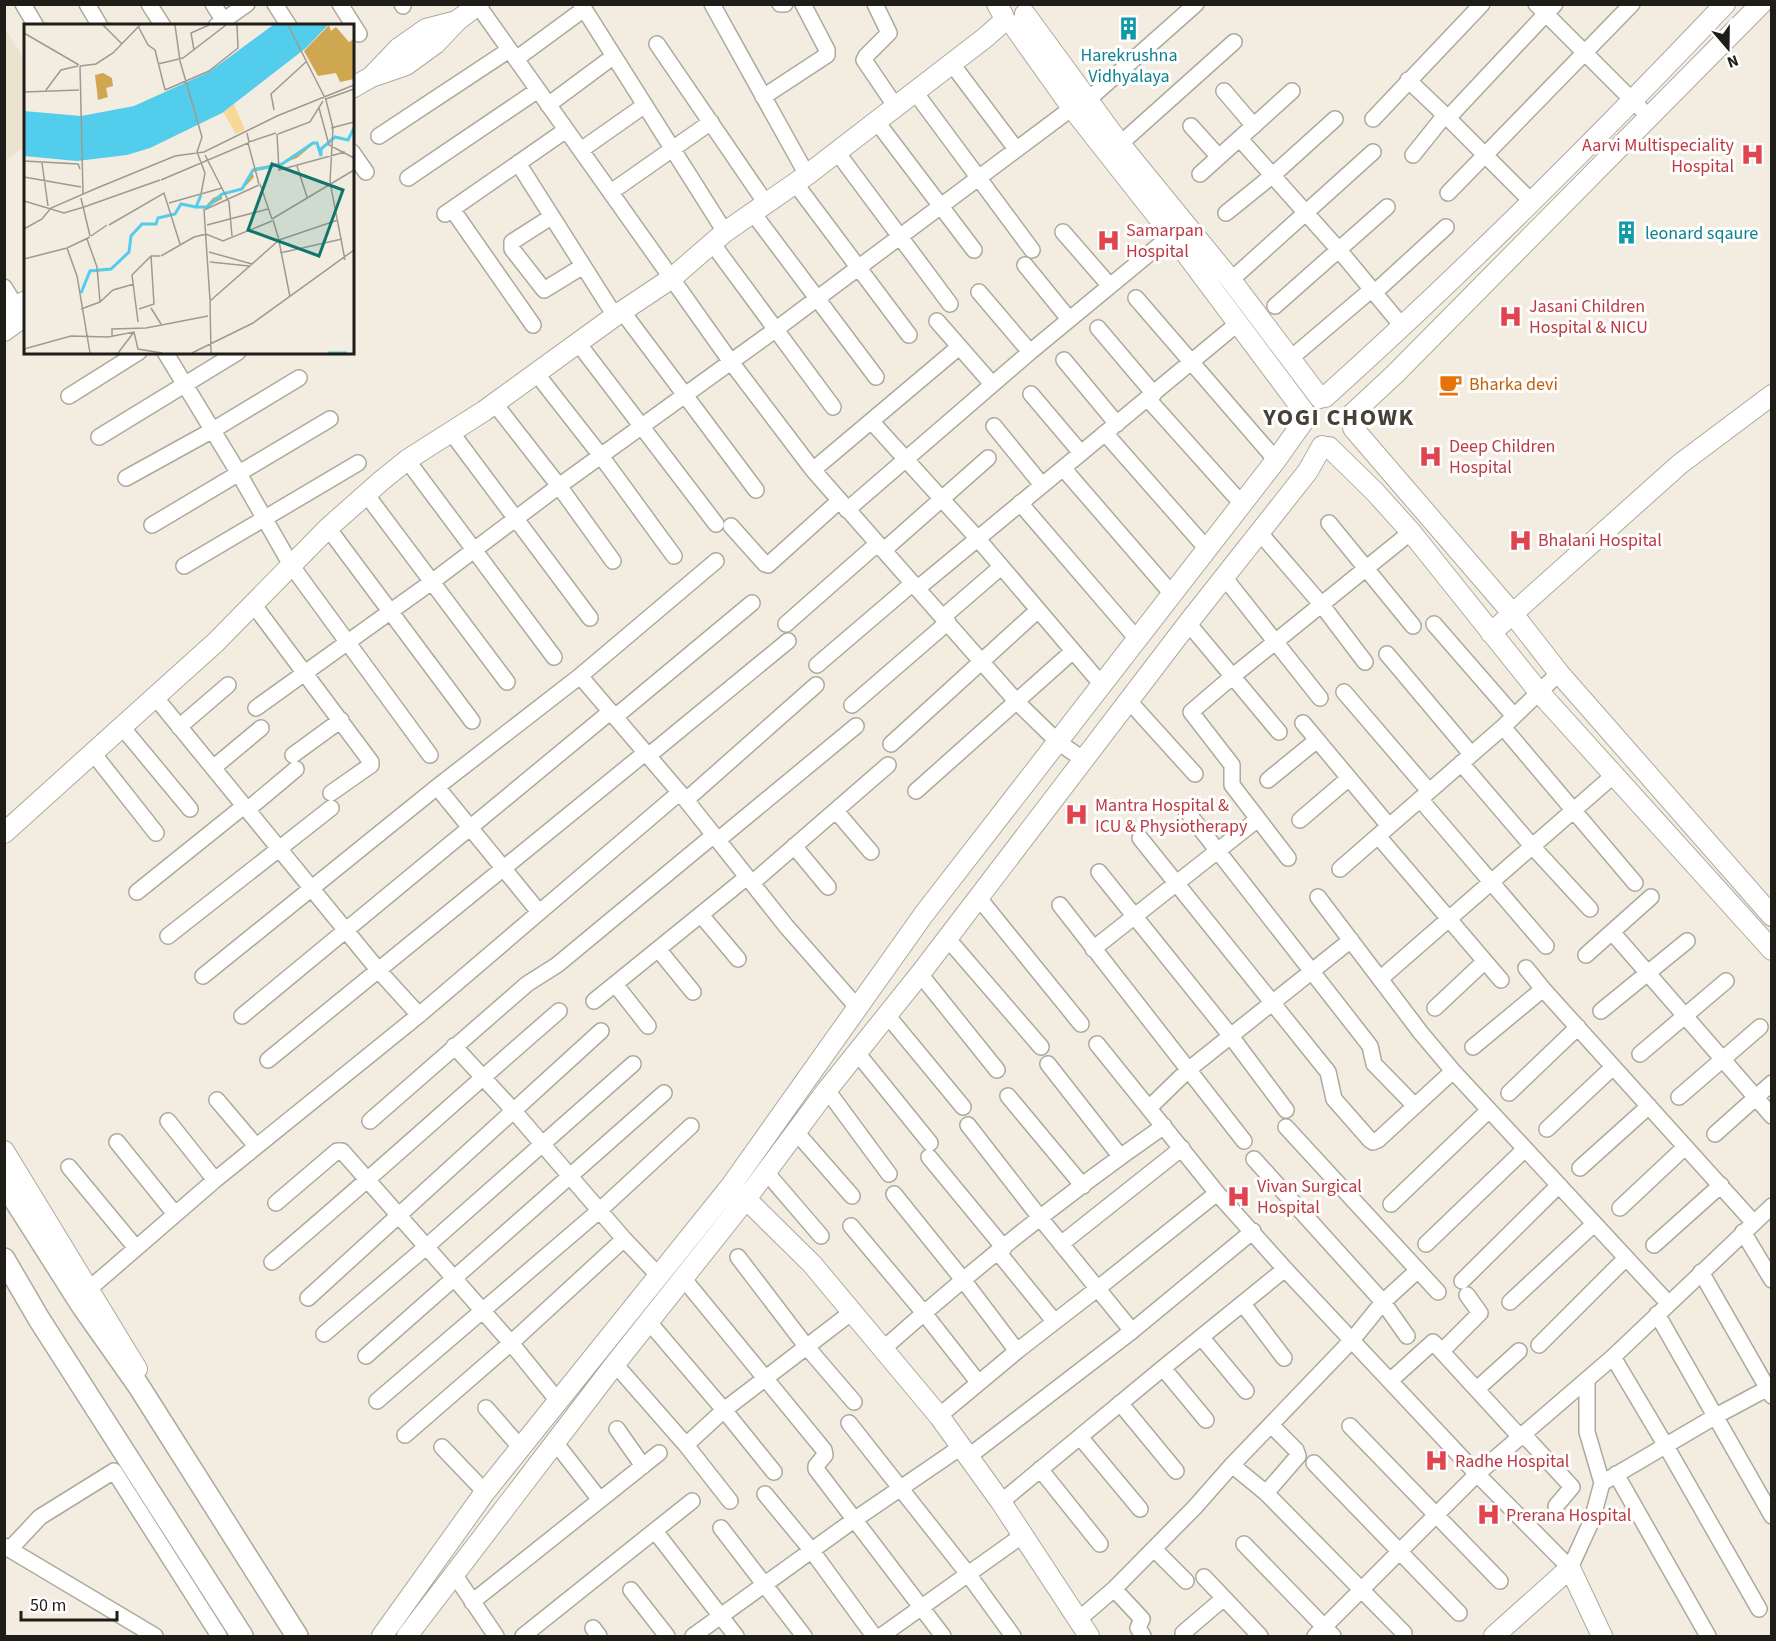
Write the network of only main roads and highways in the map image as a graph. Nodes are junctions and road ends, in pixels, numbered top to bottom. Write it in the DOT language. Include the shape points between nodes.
graph roads {
  1 [pos="4,1183"];
  2 [pos="4,1259"];
  3 [pos="242,1636"];
  4 [pos="300,1636"];
  1 -- 4 [label="main road"];
  2 -- 3 [label="main road"];
}
